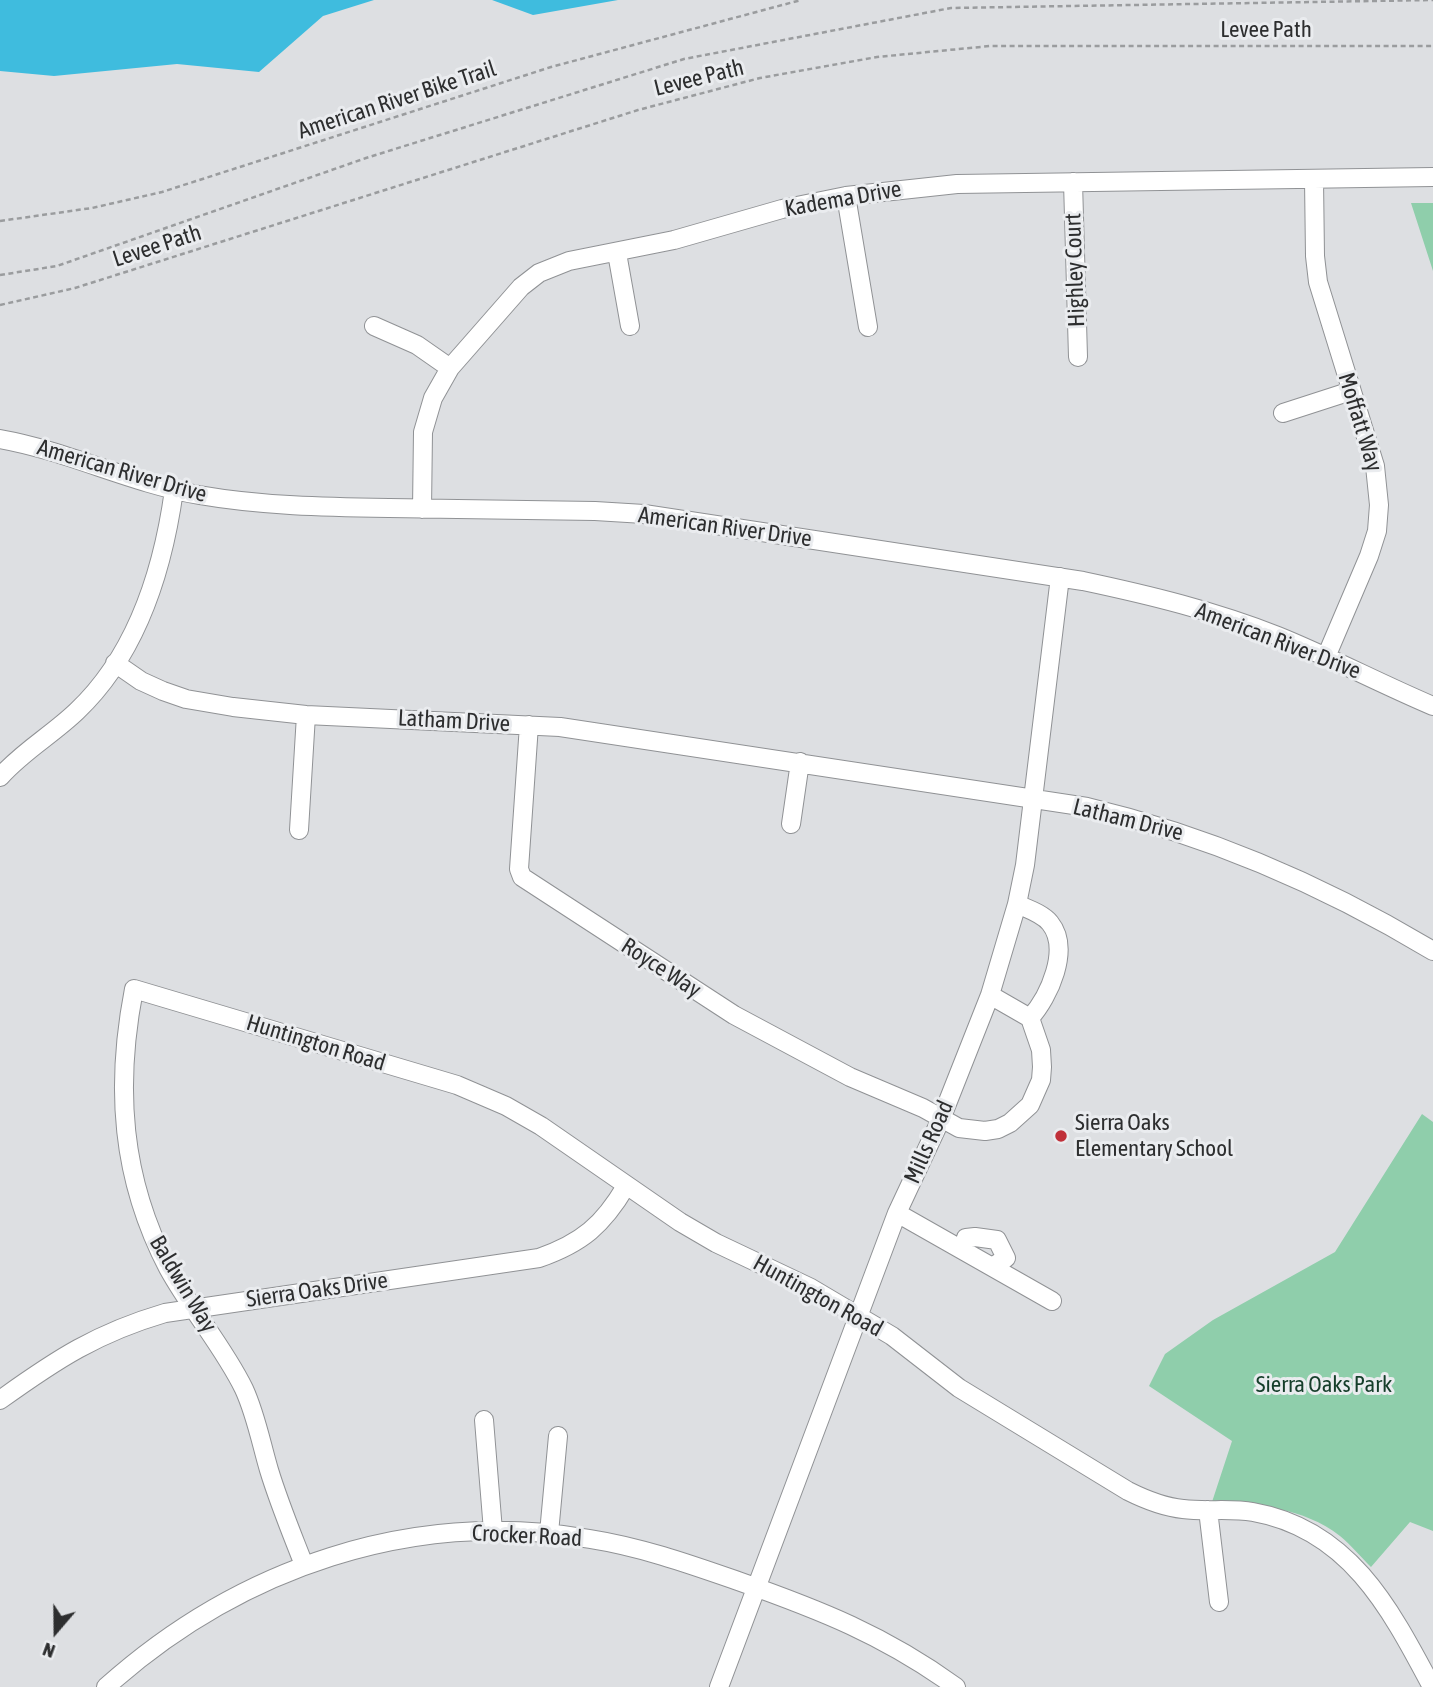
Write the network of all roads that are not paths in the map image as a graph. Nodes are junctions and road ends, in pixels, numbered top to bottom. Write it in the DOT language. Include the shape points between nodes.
graph roads {
  1 [pos="1433,177"];
  2 [pos="1314,180"];
  3 [pos="1073,182"];
  4 [pos="846,196"];
  5 [pos="617,253"];
  6 [pos="374,326"];
  7 [pos="630,326"];
  8 [pos="868,327"];
  9 [pos="1078,357"];
  10 [pos="450,368"];
  11 [pos="1351,391"];
  12 [pos="1283,413"];
  13 [pos="0,439"];
  14 [pos="174,490"];
  15 [pos="422,509"];
  16 [pos="1060,577"];
  17 [pos="1326,657"];
  18 [pos="116,663"];
  19 [pos="1433,706"];
  20 [pos="306,715"];
  21 [pos="529,725"];
  22 [pos="800,762"];
  23 [pos="0,778"];
  24 [pos="1033,798"];
  25 [pos="791,824"];
  26 [pos="299,830"];
  27 [pos="1017,904"];
  28 [pos="1433,951"];
  29 [pos="134,989"];
  30 [pos="990,995"];
  31 [pos="1030,1018"];
  32 [pos="941,1119"];
  33 [pos="626,1186"];
  34 [pos="897,1213"];
  35 [pos="963,1250"];
  36 [pos="992,1267"];
  37 [pos="1052,1301"];
  38 [pos="192,1307"];
  39 [pos="859,1316"];
  40 [pos="0,1400"];
  41 [pos="484,1420"];
  42 [pos="558,1436"];
  43 [pos="1208,1510"];
  44 [pos="494,1531"];
  45 [pos="549,1533"];
  46 [pos="304,1565"];
  47 [pos="757,1588"];
  48 [pos="1219,1602"];
  49 [pos="106,1687"];
  50 [pos="719,1687"];
  51 [pos="956,1687"];
  52 [pos="1432,1687"];
  1 -- 2 [label="street, Kadema Drive"];
  2 -- 3 [label="street, Kadema Drive"];
  2 -- 11 [label="street, Moffatt Way" via="1318,282"];
  3 -- 4 [label="street, Kadema Drive" via="957,184"];
  3 -- 9 [label="street, Highley Court"];
  4 -- 5 [label="street, Kadema Drive"];
  4 -- 8 [label="street"];
  5 -- 7 [label="street"];
  5 -- 10 [label="street, Kadema Drive" via="569,261 539,273 521,287"];
  6 -- 10 [label="street" via="417,345"];
  10 -- 15 [label="street, Kadema Drive" via="433,398 424,432"];
  11 -- 12 [label="street"];
  11 -- 17 [label="street, Moffatt Way" via="1375,466 1377,531"];
  13 -- 14 [label="street, American River Drive"];
  14 -- 15 [label="street, American River Drive" via="285,506"];
  14 -- 18 [label="street" via="159,569 135,630"];
  15 -- 16 [label="street, American River Drive" via="644,514"];
  16 -- 17 [label="street, American River Drive" via="1213,613"];
  16 -- 24 [label="street, Mills Road"];
  17 -- 19 [label="street, American River Drive"];
  18 -- 20 [label="street, Latham Drive" via="141,681 186,699"];
  18 -- 23 [label="street" via="77,711"];
  20 -- 21 [label="street, Latham Drive"];
  20 -- 26 [label="street"];
  21 -- 22 [label="street, Latham Drive"];
  21 -- 32 [label="street, Royce Way" via="519,869 525,880 734,1015"];
  22 -- 24 [label="street, Latham Drive"];
  22 -- 25 [label="street"];
  24 -- 27 [label="street, Mills Road"];
  24 -- 28 [label="street, Latham Drive" via="1143,820 1210,842 1298,879"];
  27 -- 30 [label="street, Mills Road"];
  27 -- 31 [label="street" via="1048,920 1058,942 1051,988"];
  29 -- 33 [label="street, Huntington Road" via="482,1095 541,1126"];
  29 -- 38 [label="street, Baldwin Way" via="123,1070 128,1152 151,1231"];
  30 -- 31 [label="street"];
  30 -- 32 [label="street, Mills Road"];
  31 -- 32 [label="street, Royce Way" via="1042,1067 1030,1105 1010,1123 985,1131 960,1128"];
  32 -- 34 [label="street, Mills Road"];
  33 -- 38 [label="street, Sierra Oaks Drive" via="591,1232 539,1258"];
  33 -- 39 [label="street, Huntington Road" via="680,1222"];
  34 -- 35 [label="street"];
  34 -- 39 [label="street, Mills Road"];
  35 -- 36 [label="street"];
  35 -- 36 [label="street" via="966,1238 998,1240 1006,1258"];
  36 -- 37 [label="street"];
  38 -- 40 [label="street, Sierra Oaks Drive" via="107,1333 74,1349"];
  38 -- 46 [label="street, Baldwin Way" via="219,1343 246,1394"];
  39 -- 43 [label="street, Huntington Road" via="959,1388 1128,1491 1161,1505"];
  39 -- 47 [label="street, Mills Road"];
  41 -- 44 [label="street"];
  42 -- 45 [label="street"];
  43 -- 48 [label="street"];
  43 -- 52 [label="street, Huntington Road" via="1277,1517 1333,1546 1370,1583"];
  44 -- 45 [label="street, Crocker Road"];
  44 -- 46 [label="street, Crocker Road" via="391,1541"];
  45 -- 47 [label="street, Crocker Road" via="666,1556"];
  46 -- 49 [label="street, Crocker Road" via="197,1617"];
  47 -- 50 [label="street, Mills Road"];
  47 -- 51 [label="street, Crocker Road" via="862,1629"];
}
